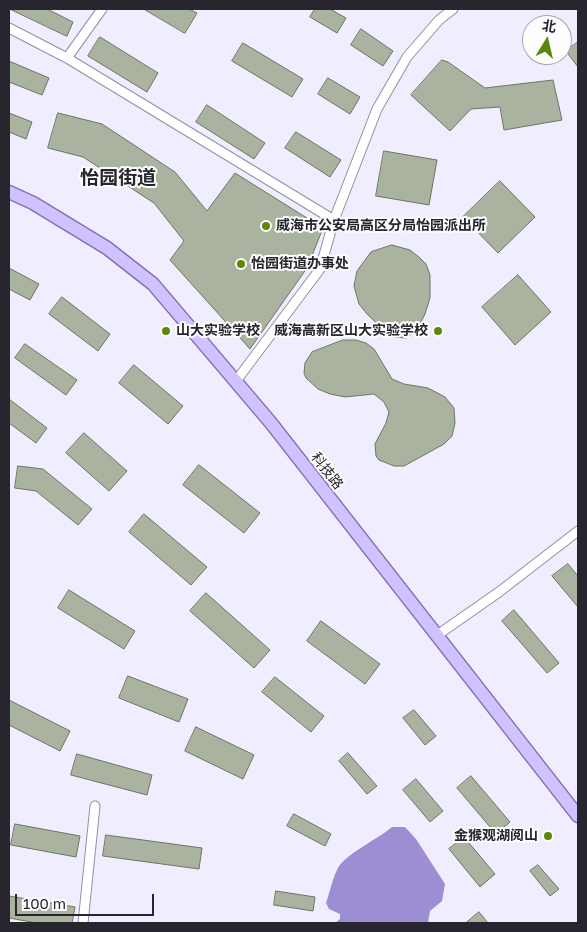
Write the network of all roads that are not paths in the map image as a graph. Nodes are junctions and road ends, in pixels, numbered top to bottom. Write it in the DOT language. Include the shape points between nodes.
graph roads {
  1 [pos="102,9"];
  2 [pos="453,9"];
  3 [pos="9,28"];
  4 [pos="67,58"];
  5 [pos="9,192"];
  6 [pos="334,220"];
  7 [pos="236,381"];
  8 [pos="578,531"];
  9 [pos="436,636"];
  10 [pos="95,806"];
  11 [pos="578,816"];
  12 [pos="83,923"];
  1 -- 4 [label="street"];
  2 -- 6 [label="street" via="407,57 377,109"];
  3 -- 4 [label="street"];
  4 -- 6 [label="street"];
  5 -- 7 [label="main road, 科技路" via="107,248 153,284"];
  6 -- 7 [label="street" via="320,269"];
  7 -- 9 [label="main road, 科技路"];
  8 -- 9 [label="street"];
  9 -- 11 [label="main road, 科技路"];
  10 -- 12 [label="street"];
}
